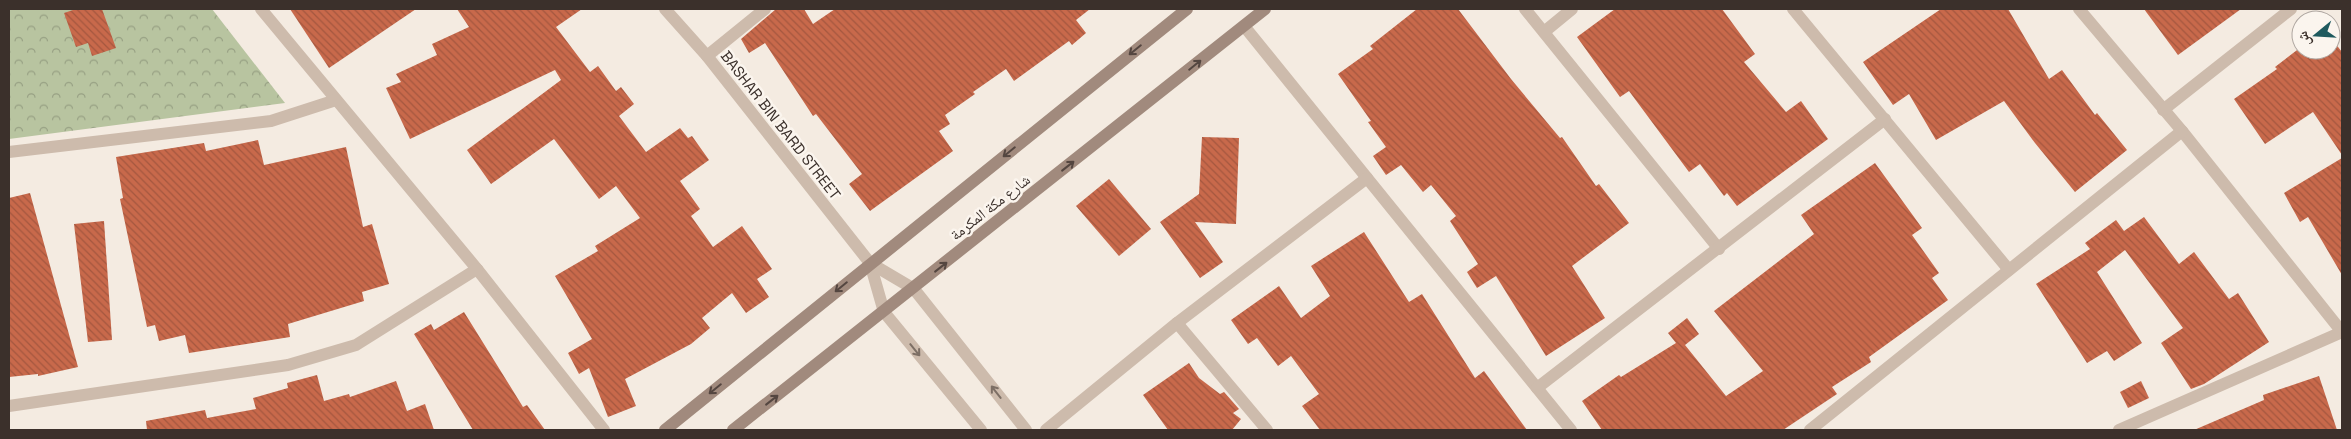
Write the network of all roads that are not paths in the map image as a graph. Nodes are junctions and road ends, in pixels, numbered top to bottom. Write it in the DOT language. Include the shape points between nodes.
graph roads {
  1 [pos="261,9"];
  2 [pos="665,9"];
  3 [pos="764,9"];
  4 [pos="1187,9"];
  5 [pos="1265,9"];
  6 [pos="1525,9"];
  7 [pos="1572,9"];
  8 [pos="1793,9"];
  9 [pos="2079,9"];
  10 [pos="2291,9"];
  11 [pos="1244,26"];
  12 [pos="1544,32"];
  13 [pos="707,56"];
  14 [pos="336,100"];
  15 [pos="2164,110"];
  16 [pos="1886,120"];
  17 [pos="2182,132"];
  18 [pos="9,152"];
  19 [pos="1367,178"];
  20 [pos="1719,249"];
  21 [pos="870,263"];
  22 [pos="477,269"];
  23 [pos="2009,270"];
  24 [pos="914,289"];
  25 [pos="884,312"];
  26 [pos="1177,323"];
  27 [pos="2342,332"];
  28 [pos="1537,388"];
  29 [pos="9,406"];
  30 [pos="604,430"];
  31 [pos="665,430"];
  32 [pos="733,430"];
  33 [pos="981,430"];
  34 [pos="1026,430"];
  35 [pos="1046,430"];
  36 [pos="1266,430"];
  37 [pos="1571,430"];
  38 [pos="1810,430"];
  39 [pos="2119,430"];
  1 -- 14 [label="street"];
  2 -- 13 [label="street, BASHAR BIN BARD STREET"];
  3 -- 13 [label="street"];
  4 -- 21 [label="main road, شارع مكة المكرمة, one-way"];
  5 -- 11 [label="main road, شارع مكة المكرمة"];
  6 -- 12 [label="street"];
  7 -- 12 [label="street"];
  8 -- 16 [label="street"];
  9 -- 15 [label="street"];
  10 -- 15 [label="street"];
  11 -- 19 [label="street"];
  24 -- 11 [label="main road, شارع مكة المكرمة, one-way"];
  12 -- 20 [label="street"];
  13 -- 21 [label="street, BASHAR BIN BARD STREET"];
  14 -- 18 [label="street" via="270,121"];
  14 -- 22 [label="street"];
  15 -- 17 [label="street"];
  16 -- 20 [label="street"];
  16 -- 23 [label="street"];
  17 -- 23 [label="street"];
  17 -- 27 [label="street"];
  19 -- 26 [label="street"];
  19 -- 28 [label="street"];
  20 -- 28 [label="street"];
  21 -- 24 [label="street, BASHAR BIN BARD STREET"];
  21 -- 25 [label="street, BASHAR BIN BARD STREET"];
  21 -- 31 [label="main road, شارع مكة المكرمة, one-way"];
  22 -- 29 [label="street" via="356,345 288,365"];
  22 -- 30 [label="street"];
  23 -- 38 [label="street"];
  24 -- 25 [label="main road, شارع مكة المكرمة"];
  34 -- 24 [label="street, BASHAR BIN BARD STREET, one-way"];
  32 -- 25 [label="main road, شارع مكة المكرمة, one-way"];
  25 -- 33 [label="street, BASHAR BIN BARD STREET, one-way"];
  26 -- 35 [label="street"];
  26 -- 36 [label="street"];
  27 -- 39 [label="street"];
  28 -- 37 [label="street"];
}
